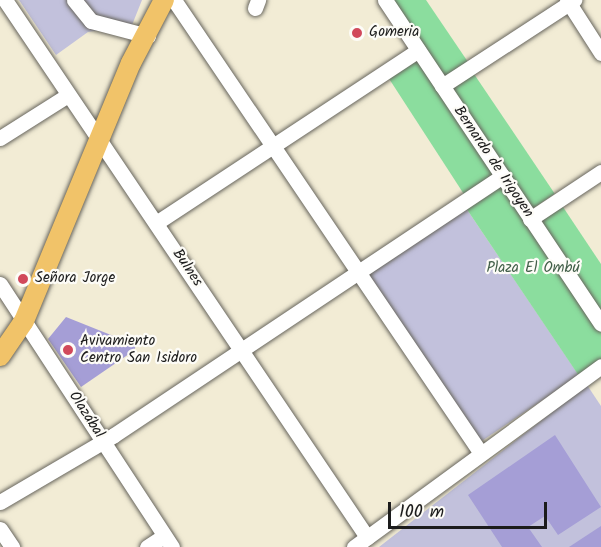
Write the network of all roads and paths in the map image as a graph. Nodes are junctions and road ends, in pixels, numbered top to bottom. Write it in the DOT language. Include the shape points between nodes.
graph roads {
  1 [pos="5,0"];
  2 [pos="74,0"];
  3 [pos="164,0"];
  4 [pos="174,0"];
  5 [pos="385,0"];
  6 [pos="570,1"];
  7 [pos="148,36"];
  8 [pos="418,50"];
  9 [pos="601,53"];
  10 [pos="442,86"];
  11 [pos="68,95"];
  12 [pos="0,138"];
  13 [pos="274,146"];
  14 [pos="105,148"];
  15 [pos="601,172"];
  16 [pos="502,176"];
  17 [pos="530,219"];
  18 [pos="156,223"];
  19 [pos="358,273"];
  20 [pos="0,284"];
  21 [pos="24,321"];
  22 [pos="601,324"];
  23 [pos="243,350"];
  24 [pos="0,356"];
  25 [pos="601,366"];
  26 [pos="103,442"];
  27 [pos="480,452"];
  28 [pos="0,502"];
  29 [pos="0,529"];
  30 [pos="367,537"];
  31 [pos="168,541"];
  32 [pos="12,547"];
  33 [pos="147,547"];
  34 [pos="354,547"];
  1 -- 11 [label="street, Bulnes"];
  2 -- 7 [label="street" via="92,21"];
  3 -- 7 [label="main road"];
  4 -- 13 [label="street"];
  5 -- 8 [label="street, Bernardo de Irigoyen"];
  6 -- 9 [label="street"];
  6 -- 10 [label="street"];
  7 -- 14 [label="main road" via="131,63"];
  8 -- 10 [label="street, Bernardo de Irigoyen"];
  8 -- 13 [label="street"];
  10 -- 16 [label="street, Bernardo de Irigoyen"];
  11 -- 12 [label="street"];
  11 -- 14 [label="street, Bulnes"];
  13 -- 18 [label="street"];
  13 -- 19 [label="street"];
  14 -- 18 [label="street, Bulnes"];
  14 -- 21 [label="main road"];
  15 -- 17 [label="street"];
  16 -- 17 [label="street, Bernardo de Irigoyen"];
  16 -- 19 [label="street"];
  17 -- 22 [label="street, Bernardo de Irigoyen"];
  18 -- 23 [label="street, Bulnes"];
  19 -- 23 [label="street"];
  19 -- 27 [label="street"];
  20 -- 21 [label="street, Olazábal"];
  21 -- 24 [label="main road"];
  21 -- 26 [label="street, Olazábal"];
  23 -- 26 [label="street"];
  23 -- 30 [label="street, Bulnes"];
  25 -- 27 [label="street"];
  26 -- 28 [label="street"];
  26 -- 31 [label="street, Olazábal"];
  27 -- 30 [label="street"];
  29 -- 32 [label="street"];
  30 -- 34 [label="street"];
  31 -- 33 [label="street"];
}
